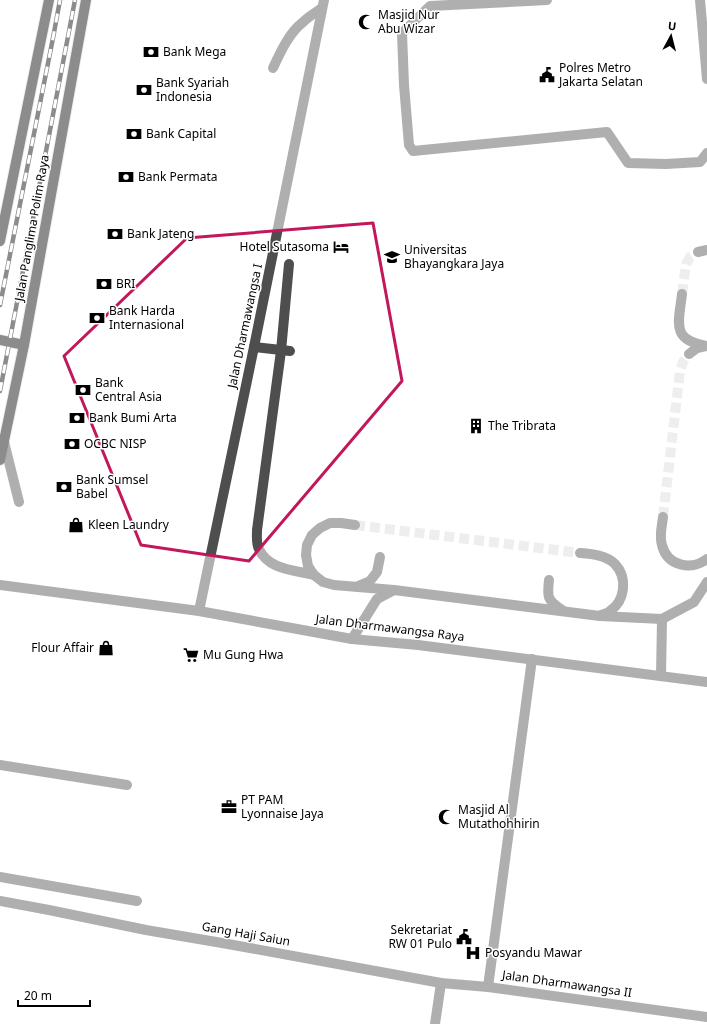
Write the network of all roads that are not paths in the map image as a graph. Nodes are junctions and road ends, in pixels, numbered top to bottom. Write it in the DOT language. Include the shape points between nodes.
graph roads {
  1 [pos="49,0"];
  2 [pos="86,0"];
  3 [pos="547,0"];
  4 [pos="700,0"];
  5 [pos="430,3"];
  6 [pos="323,4"];
  7 [pos="273,68"];
  8 [pos="707,79"];
  9 [pos="707,153"];
  10 [pos="0,241"];
  11 [pos="289,264"];
  12 [pos="682,294"];
  13 [pos="0,340"];
  14 [pos="24,344"];
  15 [pos="707,346"];
  16 [pos="254,347"];
  17 [pos="286,351"];
  18 [pos="689,354"];
  19 [pos="4,442"];
  20 [pos="0,460"];
  21 [pos="19,502"];
  22 [pos="663,517"];
  23 [pos="355,525"];
  24 [pos="580,553"];
  25 [pos="380,557"];
  26 [pos="707,560"];
  27 [pos="314,575"];
  28 [pos="549,580"];
  29 [pos="707,582"];
  30 [pos="0,585"];
  31 [pos="356,587"];
  32 [pos="394,590"];
  33 [pos="707,596"];
  34 [pos="694,602"];
  35 [pos="199,611"];
  36 [pos="564,612"];
  37 [pos="600,616"];
  38 [pos="662,619"];
  39 [pos="352,639"];
  40 [pos="532,659"];
  41 [pos="661,676"];
  42 [pos="707,682"];
  43 [pos="0,765"];
  44 [pos="127,785"];
  45 [pos="0,877"];
  46 [pos="0,901"];
  47 [pos="137,901"];
  48 [pos="441,983"];
  49 [pos="488,987"];
  50 [pos="707,1016"];
  51 [pos="435,1024"];
  1 -- 10 [label="main road"];
  2 -- 14 [label="main road, Jalan Panglima Polim Raya"];
  3 -- 5 [label="street"];
  4 -- 8 [label="street"];
  5 -- 9 [label="street" via="402,33 409,145 413,151 607,132 628,163 700,162"];
  6 -- 7 [label="street" via="294,31"];
  6 -- 16 [label="street, Jalan Dharmawangsa I"];
  11 -- 17 [label="street"];
  12 -- 15 [label="street" via="678,327 689,341"];
  13 -- 14 [label="main road"];
  14 -- 19 [label="main road, Jalan Panglima Polim Raya"];
  15 -- 18 [label="street" via="697,348"];
  16 -- 17 [label="street"];
  16 -- 35 [label="street, Jalan Dharmawangsa I"];
  17 -- 27 [label="street" via="257,530 258,548 266,560 275,566"];
  19 -- 20 [label="main road, Jalan Panglima Polim Raya"];
  19 -- 21 [label="street"];
  22 -- 26 [label="street" via="662,545 665,554 672,561 691,566"];
  23 -- 27 [label="street" via="330,523 312,535 306,555 308,566"];
  24 -- 37 [label="street" via="607,558 616,564 621,573 623,595 610,612"];
  25 -- 31 [label="street" via="377,572 370,581"];
  27 -- 31 [label="street" via="323,582"];
  28 -- 36 [label="street" via="548,593 552,604"];
  29 -- 34 [label="street"];
  30 -- 35 [label="street, Jalan Dharmawangsa Raya"];
  31 -- 32 [label="street"];
  32 -- 36 [label="street"];
  32 -- 39 [label="street" via="377,599"];
  33 -- 34 [label="street"];
  34 -- 38 [label="street"];
  35 -- 39 [label="street, Jalan Dharmawangsa Raya"];
  36 -- 37 [label="street"];
  37 -- 38 [label="street"];
  38 -- 41 [label="street"];
  39 -- 40 [label="street, Jalan Dharmawangsa Raya"];
  40 -- 41 [label="street, Jalan Dharmawangsa Raya"];
  40 -- 49 [label="street, Jalan Dharmawangsa II"];
  41 -- 42 [label="street, Jalan Dharmawangsa Raya"];
  43 -- 44 [label="street"];
  45 -- 47 [label="street"];
  46 -- 48 [label="street, Gang Haji Saiun"];
  48 -- 49 [label="street, Gang Haji Saiun"];
  48 -- 51 [label="street"];
  49 -- 50 [label="street, Jalan Dharmawangsa II"];
}
